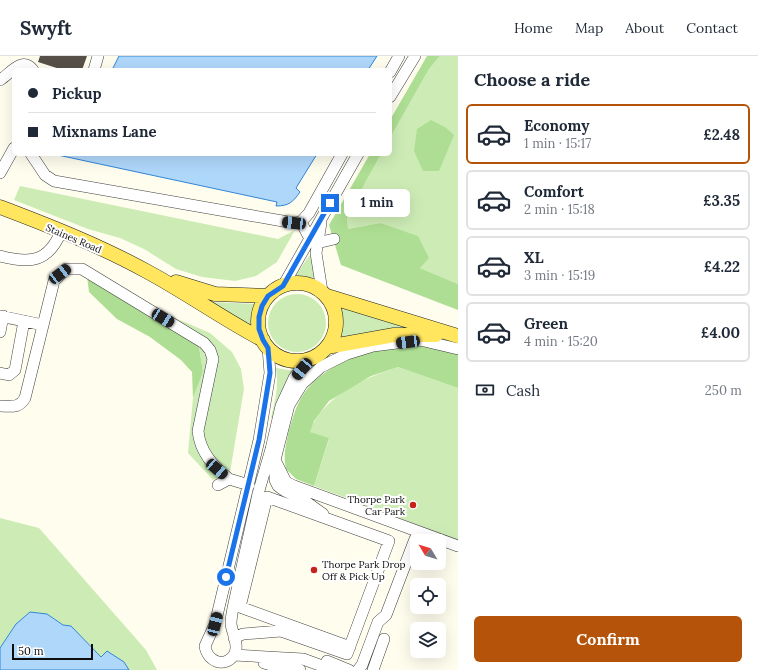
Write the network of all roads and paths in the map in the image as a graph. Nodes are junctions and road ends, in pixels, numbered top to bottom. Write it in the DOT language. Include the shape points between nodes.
graph roads {
  1 [pos="98,56"];
  2 [pos="399,56"];
  3 [pos="415,56"];
  4 [pos="31,64"];
  5 [pos="15,68"];
  6 [pos="95,68"];
  7 [pos="392,68"];
  8 [pos="12,71"];
  9 [pos="0,80"];
  10 [pos="392,94"];
  11 [pos="12,152"];
  12 [pos="32,156"];
  13 [pos="341,156"];
  14 [pos="357,156"];
  15 [pos="0,173"];
  16 [pos="0,207"];
  17 [pos="301,222"];
  18 [pos="62,232"];
  19 [pos="334,239"];
  20 [pos="313,240"];
  21 [pos="0,256"];
  22 [pos="147,271"];
  23 [pos="283,286"];
  24 [pos="325,294"];
  25 [pos="268,296"];
  26 [pos="2,316"];
  27 [pos="24,321"];
  28 [pos="43,325"];
  29 [pos="0,332"];
  30 [pos="458,337"];
  31 [pos="265,344"];
  32 [pos="328,347"];
  33 [pos="458,349"];
  34 [pos="309,359"];
  35 [pos="0,373"];
  36 [pos="0,406"];
  37 [pos="271,449"];
  38 [pos="275,460"];
  39 [pos="229,479"];
  40 [pos="249,484"];
  41 [pos="218,485"];
  42 [pos="334,522"];
  43 [pos="458,546"];
  44 [pos="410,552"];
  45 [pos="396,605"];
  46 [pos="234,638"];
  47 [pos="384,639"];
  48 [pos="349,651"];
  49 [pos="268,658"];
  50 [pos="226,662"];
  51 [pos="278,662"];
  52 [pos="288,670"];
  53 [pos="300,670"];
  54 [pos="317,670"];
  55 [pos="334,670"];
  56 [pos="349,670"];
  57 [pos="358,670"];
  58 [pos="366,670"];
  59 [pos="373,670"];
  1 -- 6 [label="street"];
  2 -- 7 [label="street"];
  3 -- 10 [label="street"];
  4 -- 5 [label="street" via="24,63"];
  8 -- 9 [label="street"];
  11 -- 15 [label="street"];
  12 -- 17 [label="street" via="45,175 54,181 286,222"];
  13 -- 17 [label="street" via="309,213"];
  14 -- 20 [label="street" via="323,215"];
  16 -- 18 [label="main road, Staines Road"];
  17 -- 20 [label="street"];
  18 -- 21 [label="street" via="55,246 44,256 29,261"];
  18 -- 22 [label="main road, Staines Road"];
  19 -- 20 [label="street"];
  20 -- 23 [label="street"];
  20 -- 24 [label="street"];
  22 -- 25 [label="main road, Staines Road" via="214,294"];
  22 -- 31 [label="main road, Staines Road"];
  23 -- 24 [label="main road" via="303,283"];
  23 -- 25 [label="main road"];
  24 -- 30 [label="main road"];
  24 -- 32 [label="main road" via="336,316 335,332"];
  25 -- 31 [label="main road" via="259,317 259,329"];
  26 -- 27 [label="street"];
  26 -- 29 [label="street"];
  27 -- 28 [label="street"];
  27 -- 35 [label="street" via="15,370 9,375"];
  28 -- 36 [label="street" via="22,403 17,406"];
  28 -- 39 [label="street" via="54,281 66,269 74,268 82,269 204,343 213,359 198,431 199,443 217,469"];
  30 -- 32 [label="main road" via="432,334 394,335"];
  31 -- 34 [label="main road" via="275,354 287,359"];
  31 -- 40 [label="street" via="270,373"];
  32 -- 34 [label="main road"];
  33 -- 38 [label="street" via="420,340 373,346 347,354 321,367 302,384 289,405"];
  34 -- 37 [label="street" via="294,378 280,406"];
  37 -- 38 [label="street"];
  37 -- 46 [label="street" via="258,494 233,608 231,623"];
  38 -- 42 [label="street" via="275,480 278,486 302,499"];
  38 -- 43 [label="street" via="286,482 294,486"];
  39 -- 40 [label="street"];
  39 -- 41 [label="street"];
  40 -- 50 [label="street" via="215,624 205,646 208,655 216,662"];
  42 -- 48 [label="street" via="389,541"];
  42 -- 48 [label="street" via="267,498 240,607"];
  44 -- 57 [label="street" via="386,616 378,622 362,666"];
  45 -- 58 [label="street" via="380,633"];
  46 -- 48 [label="street" via="243,634 281,632"];
  46 -- 50 [label="street" via="236,647"];
  47 -- 59 [label="street"];
  49 -- 50 [label="street"];
  49 -- 51 [label="street"];
  49 -- 56 [label="street" via="306,654"];
  50 -- 51 [label="street"];
  51 -- 52 [label="street"];
  51 -- 53 [label="street"];
  51 -- 54 [label="street"];
  51 -- 55 [label="street" via="303,660"];
}
